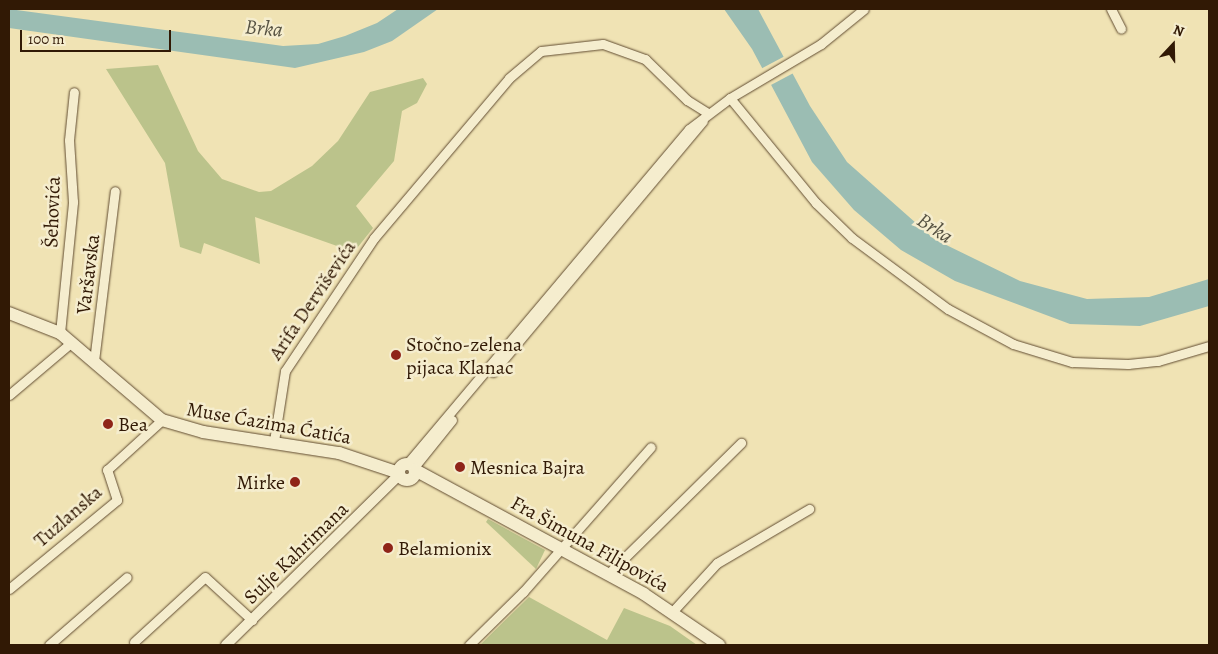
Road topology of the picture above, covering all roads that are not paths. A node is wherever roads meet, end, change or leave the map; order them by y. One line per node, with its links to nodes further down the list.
1 (864, 9): 5 (street)
2 (1111, 9): 3 (street)
3 (1121, 29)
4 (74, 92): 9 (street, Šehovića)
5 (730, 98): 6 (street); 11 (street)
6 (708, 113): 15 (street, Arifa Derviševića); 18 (street)
7 (115, 192): 12 (street, Varšavska)
8 (9, 313): 9 (main road, Muse Ćazima Ćatića)
9 (60, 333): 10 (main road, Muse Ćazima Ćatića)
10 (72, 342): 12 (main road, Muse Ćazima Ćatića); 13 (street)
11 (1209, 346)
12 (94, 361): 14 (main road, Muse Ćazima Ćatića)
13 (9, 395)
14 (162, 420): 15 (main road, Muse Ćazima Ćatića); 23 (street, Tuzlanska)
15 (274, 441): 18 (main road, Muse Ćazima Ćatića)
16 (741, 443): 21 (street)
17 (651, 447): 20 (street)
18 (406, 472): 20 (main road, Fra Šimuna Filipovića); 25 (street, Sulje Kahrimana)
19 (809, 509): 24 (street)
20 (561, 550): 21 (main road, Fra Šimuna Filipovića); 29 (street)
21 (608, 574): 24 (main road, Fra Šimuna Filipovića)
22 (127, 577): 27 (street)
23 (9, 589)
24 (673, 611): 30 (main road, Fra Šimuna Filipovića)
25 (252, 620): 26 (street); 28 (street, Sulje Kahrimana)
26 (134, 642)
27 (49, 645)
28 (226, 645)
29 (469, 645)
30 (719, 645)

